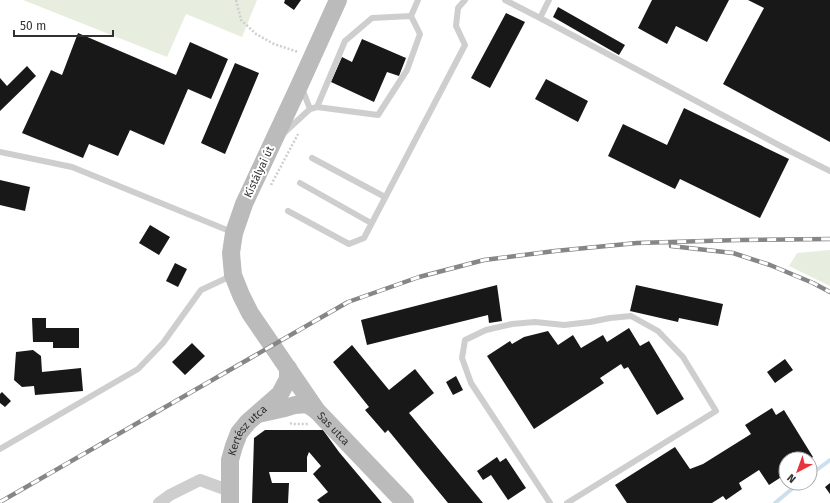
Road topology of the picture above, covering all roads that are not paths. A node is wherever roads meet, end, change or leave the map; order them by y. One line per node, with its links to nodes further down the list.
1 (338, 0): 8 (main road, Kistályai út)
2 (418, 0): 6 (lane)
3 (465, 0): 16 (lane)
4 (505, 0): 7 (lane)
5 (549, 0): 7 (lane)
6 (411, 16): 9 (lane); 9 (lane)
7 (540, 18): 14 (lane)
8 (300, 84): 10 (lane); 11 (main road, Kistályai út)
9 (317, 107): 10 (lane)
10 (310, 109): 11 (lane)
11 (272, 144): 19 (main road, Kistályai út)
12 (0, 152): 19 (lane)
13 (312, 158): 16 (lane)
14 (830, 171)
15 (300, 183): 18 (lane)
16 (385, 197): 18 (lane)
17 (288, 211): 18 (lane)
18 (371, 223)
19 (234, 233): 20 (main road, Kistályai út)
20 (233, 275): 21 (main road, Kistályai út); 26 (lane)
21 (272, 345): 22 (main road, Sas utca)
22 (288, 368): 23 (main road, Kertész utca); 24 (main road, Sas utca)
23 (280, 394): 24 (main road); 25 (main road, Kertész utca)
24 (299, 394): 25 (main road); 29 (main road, Sas utca)
25 (256, 414): 27 (main road, Kertész utca)
26 (0, 449)
27 (230, 497): 28 (street)
28 (160, 503)
29 (405, 503)
30 (550, 503): 31 (lane)
31 (567, 503)

